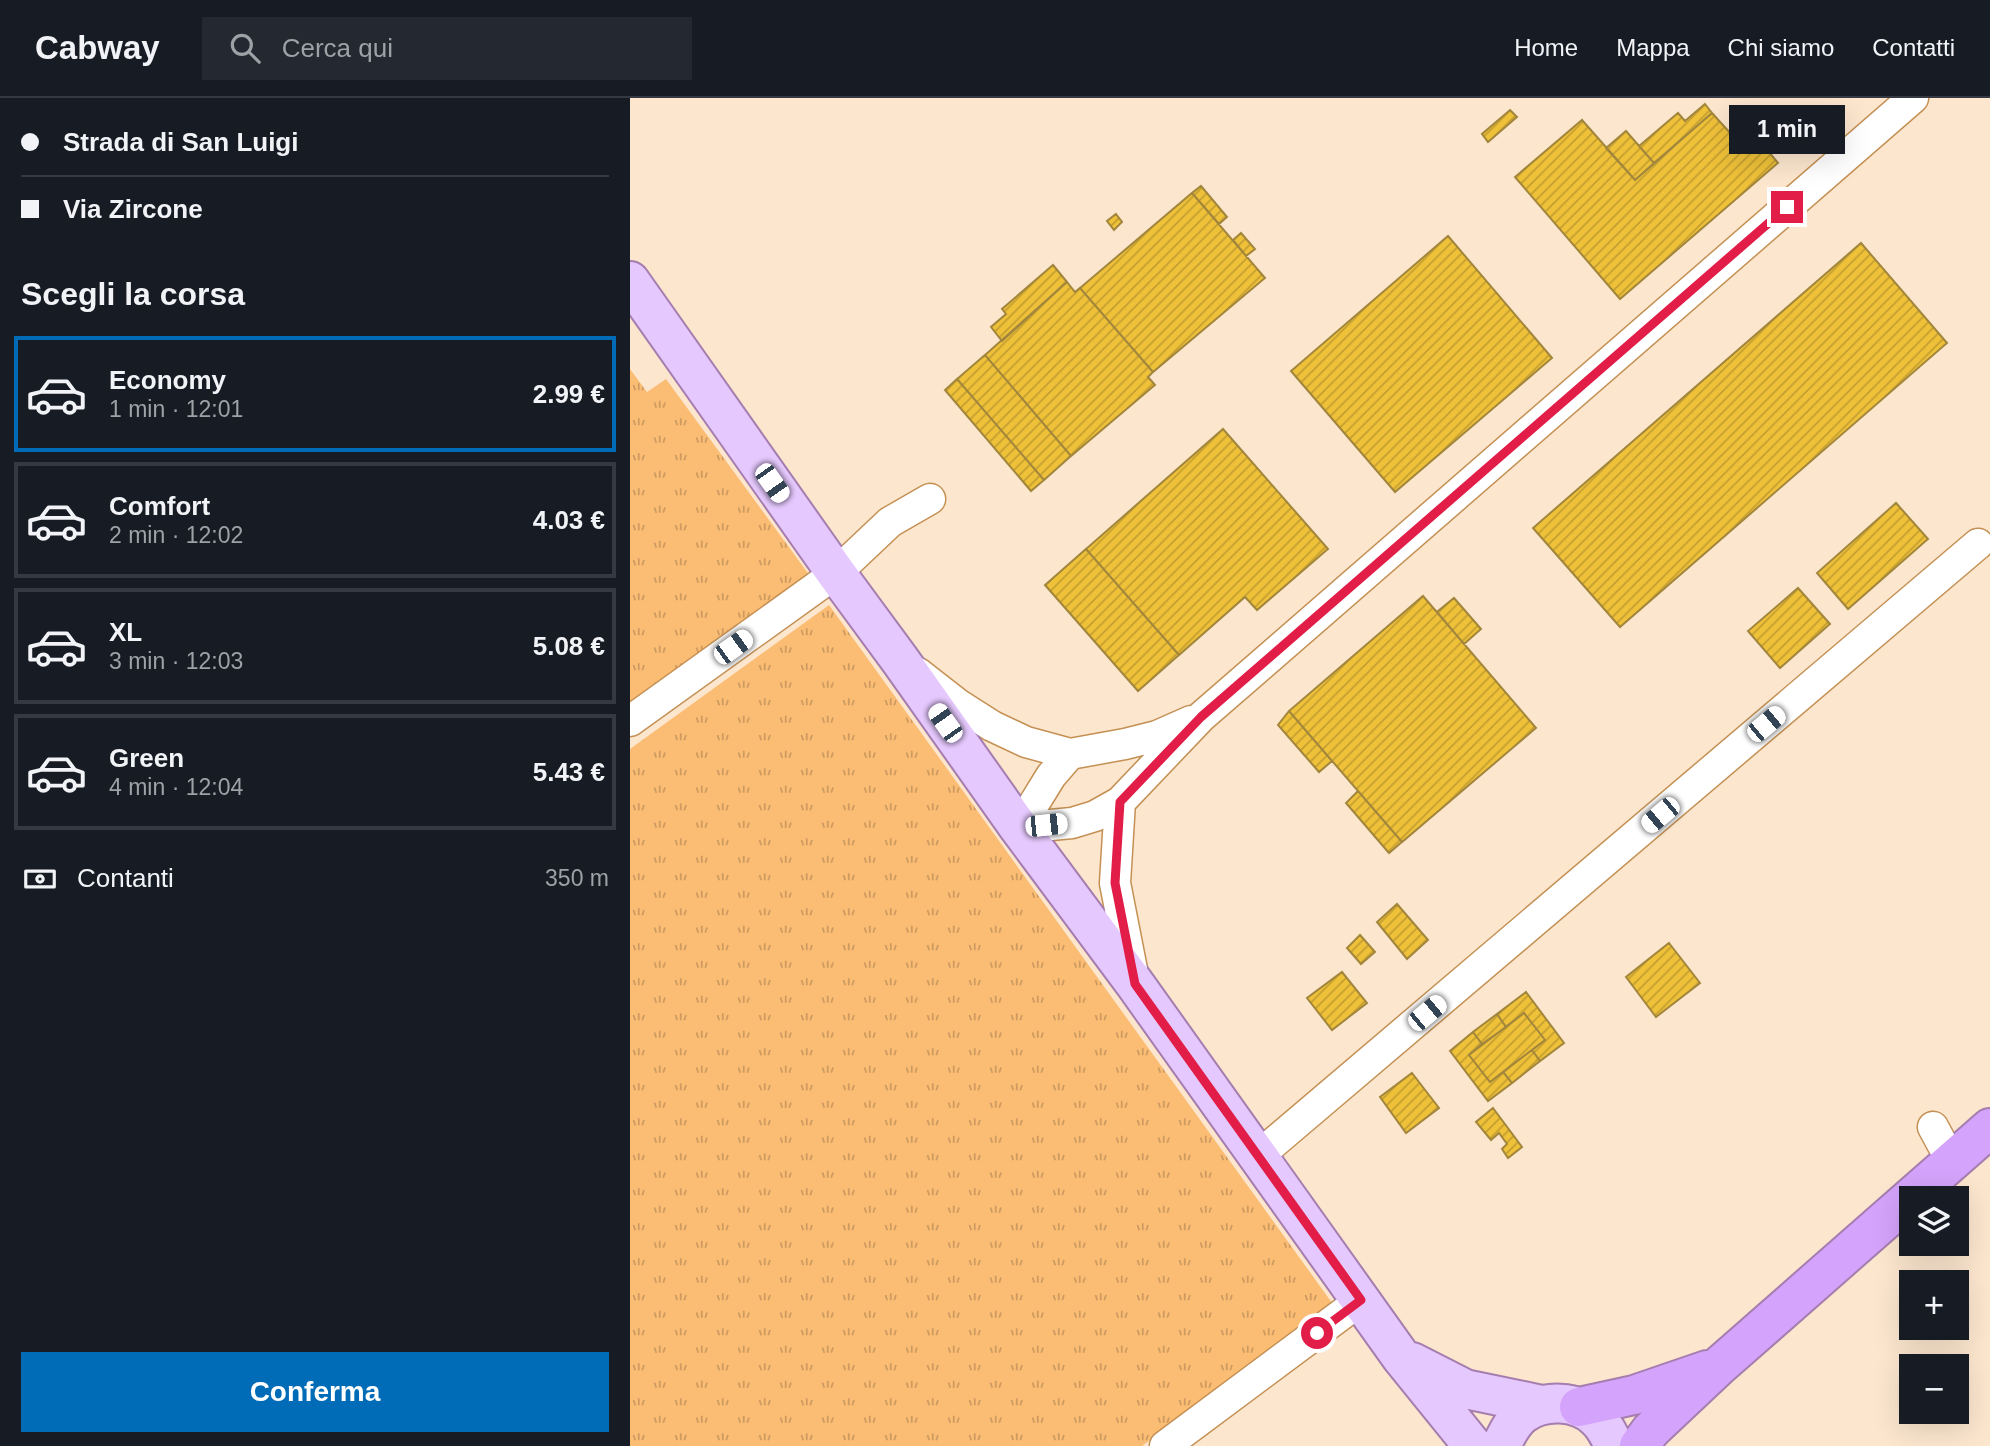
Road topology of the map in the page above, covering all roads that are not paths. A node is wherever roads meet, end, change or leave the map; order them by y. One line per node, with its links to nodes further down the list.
1 (1913, 98): 7 (street)
2 (630, 281): 5 (main road)
3 (930, 499): 5 (street)
4 (1978, 544): 15 (street)
5 (836, 573): 6 (main road); 8 (street)
6 (900, 660): 9 (street); 11 (main road)
7 (1201, 717): 9 (street); 10 (street)
8 (630, 721)
9 (1070, 754): 11 (street)
10 (1120, 802): 11 (street); 12 (street)
11 (1019, 828): 12 (main road)
12 (1135, 984): 15 (main road)
13 (1933, 1127): 16 (street)
14 (1990, 1128): 16 (highway)
15 (1257, 1157): 17 (main road)
16 (1952, 1162): 19 (highway)
17 (1361, 1300): 18 (main road); 21 (street)
18 (1401, 1357): 20 (main road); 22 (main road)
19 (1719, 1366): 20 (highway); 25 (highway)
20 (1560, 1406): 23 (main road); 24 (main road)
21 (1165, 1446)
22 (1473, 1446)
23 (1501, 1446)
24 (1614, 1446)
25 (1639, 1446)

